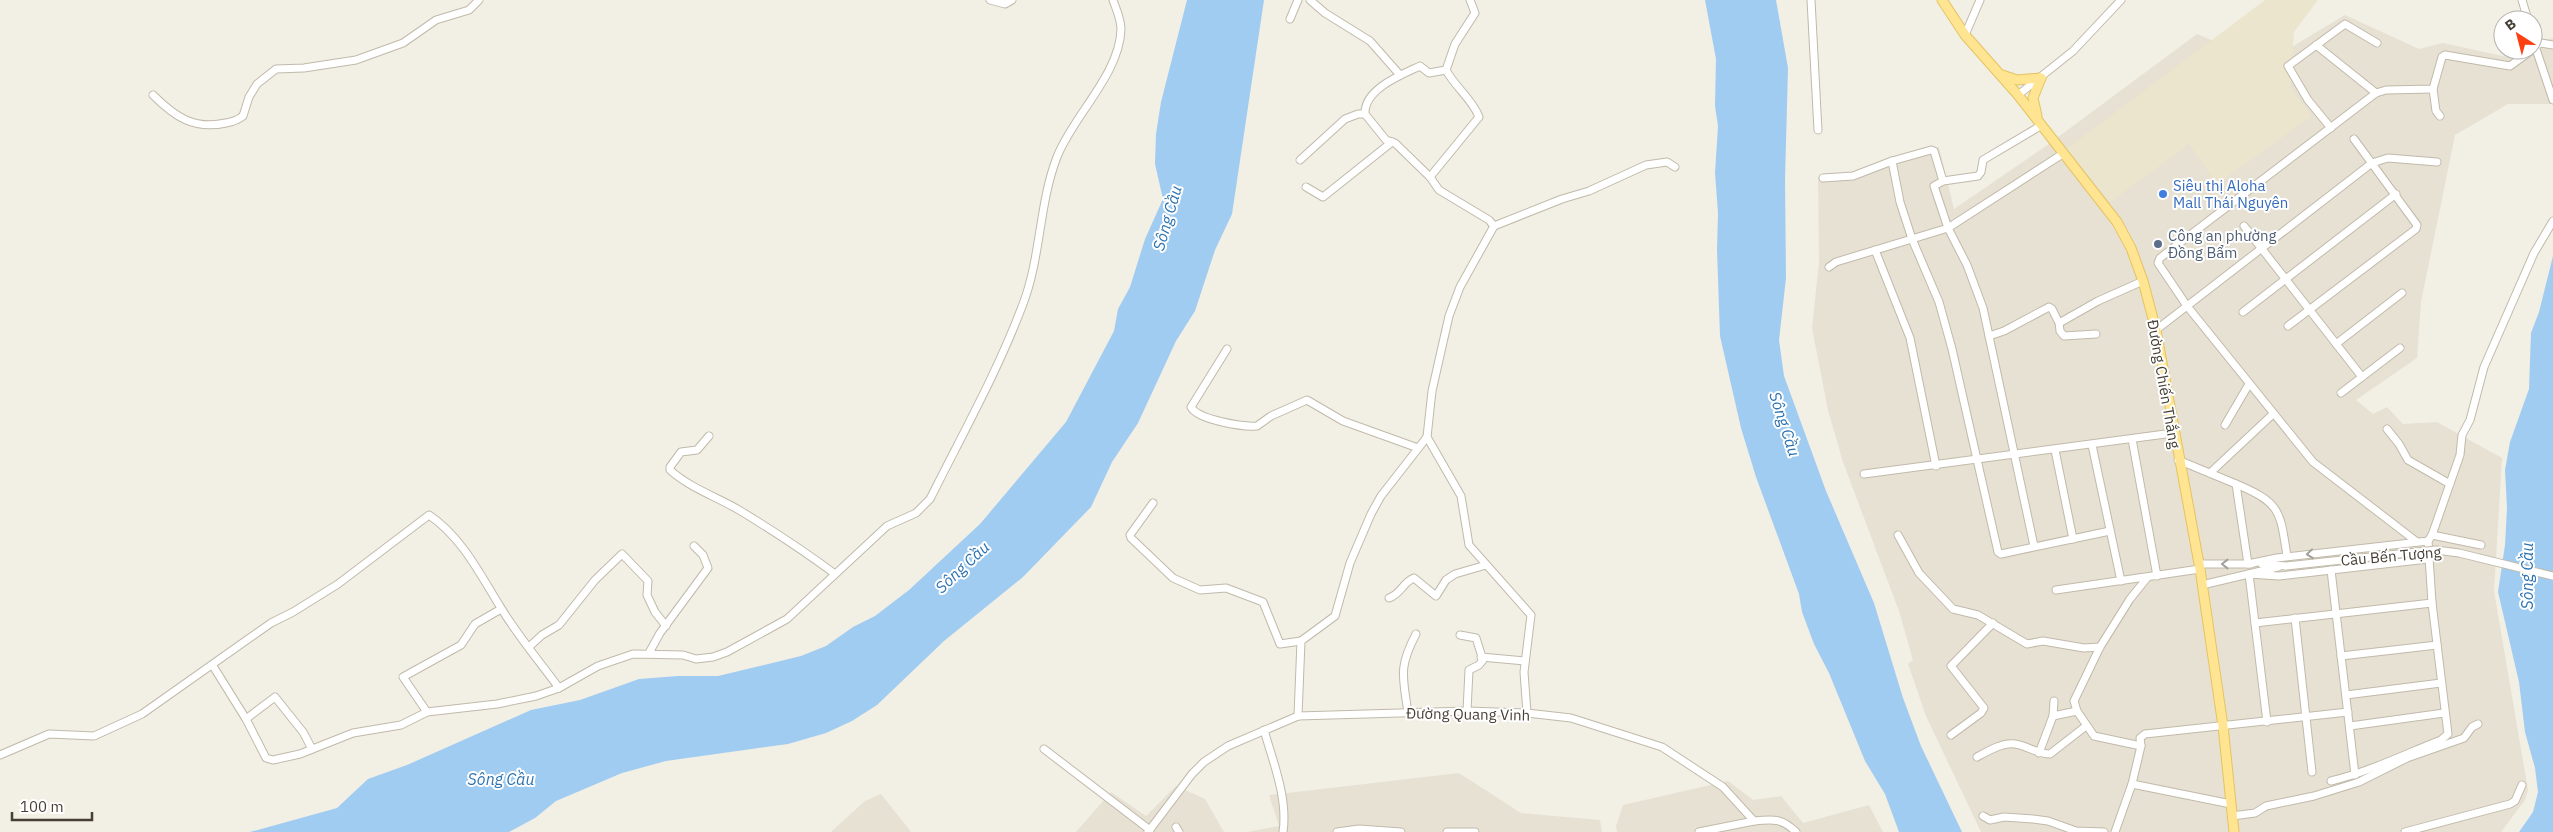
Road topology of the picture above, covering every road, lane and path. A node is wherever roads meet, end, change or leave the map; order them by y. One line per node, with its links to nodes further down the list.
1 (479, 0): 24 (street)
2 (990, 0): 3 (street)
3 (1012, 0)
4 (1113, 0): 104 (street)
5 (1298, 0): 12 (street)
6 (1310, 0): 19 (street)
7 (1470, 0): 18 (street)
8 (1811, 0): 31 (street)
9 (1942, 0): 13 (main road, Đường Chiến Thắng)
10 (1980, 0): 13 (street)
11 (2122, 0): 21 (street)
12 (1290, 20)
13 (1965, 34): 20 (main road, Đường Chiến Thắng)
14 (2377, 43): 15 (street)
15 (2316, 45): 23 (street); 30 (street)
16 (2517, 60): 22 (street)
17 (2538, 60): 26 (street)
18 (1446, 70): 19 (street); 40 (street)
19 (1400, 75): 27 (street)
20 (2002, 75): 21 (main road); 25 (main road, Đường Chiến Thắng)
21 (2041, 78): 25 (street); 29 (main road)
22 (2433, 89): 23 (street); 28 (street)
23 (2376, 92): 30 (street)
24 (153, 95)
25 (2018, 95): 29 (main road, Đường Chiến Thắng)
26 (2553, 100)
27 (1365, 114): 33 (street); 35 (street)
28 (2440, 116)
29 (2040, 122): 34 (main road, Đường Chiến Thắng); 42 (street)
30 (2331, 128): 56 (street)
31 (1818, 130)
32 (2354, 139): 38 (street)
33 (1392, 142): 40 (street); 43 (street)
34 (2064, 153): 48 (street); 54 (main road, Đường Chiến Thắng)
35 (1300, 160)
36 (1892, 161): 41 (street); 42 (street); 49 (street)
37 (2437, 162): 38 (street)
38 (2372, 163): 44 (street); 50 (street)
39 (1676, 167): 46 (street)
40 (1430, 177): 46 (street)
41 (1823, 178)
42 (1943, 181): 48 (street)
43 (1306, 187)
44 (2396, 194): 53 (street); 57 (street)
45 (2553, 220): 87 (street)
46 (1494, 226): 75 (street)
47 (2244, 226): 50 (street)
48 (1948, 228): 49 (street); 63 (street)
49 (1912, 239): 51 (street); 82 (street)
50 (2261, 249): 53 (street); 56 (street)
51 (1875, 250): 52 (street); 83 (street)
52 (1829, 267)
53 (2285, 280): 57 (street); 58 (street)
54 (2143, 281): 59 (street); 61 (main road, Đường Chiến Thắng)
55 (2402, 292): 64 (street)
56 (2187, 306): 61 (street); 68 (street)
57 (2309, 310): 60 (street); 64 (street)
58 (2243, 312)
59 (2059, 322): 62 (street); 63 (street)
60 (2288, 326)
61 (2156, 330): 73 (main road, Đường Chiến Thắng)
62 (2096, 334)
63 (1989, 336): 80 (street)
64 (2336, 344): 67 (street)
65 (2400, 348): 67 (street)
66 (1227, 349): 78 (street)
67 (2362, 377): 69 (street)
68 (2249, 384): 70 (street); 71 (street)
69 (2341, 393)
70 (2273, 414): 84 (street); 93 (street)
71 (2225, 425)
72 (2387, 430): 87 (street)
73 (2173, 433): 76 (street); 81 (main road, Đường Chiến Thắng)
74 (709, 436): 104 (street)
75 (1427, 437): 78 (street); 100 (street)
76 (2132, 439): 77 (street); 106 (street)
77 (2092, 445): 79 (street); 89 (street)
78 (1418, 448): 122 (street)
79 (2055, 450): 80 (street); 92 (street)
80 (2014, 455): 82 (street); 96 (street)
81 (2178, 460): 84 (street); 102 (main road, Đường Chiến Thắng)
82 (1977, 461): 83 (street); 96 (street)
83 (1936, 466): 85 (street)
84 (2210, 473): 86 (street)
85 (1864, 474)
86 (2236, 484): 97 (street); 99 (street)
87 (2450, 484): 91 (street)
88 (1154, 503): 122 (street)
89 (2110, 531): 92 (street); 109 (street)
90 (1898, 535): 118 (street)
91 (2430, 538): 93 (street); 94 (street); 98 (street)
92 (2073, 539): 96 (street)
93 (2418, 542): 97 (street, one-way to 97)
94 (2481, 544)
95 (694, 546): 119 (street)
96 (2034, 546)
97 (2287, 556): 99 (street)
98 (2428, 559): 103 (street); 113 (street)
99 (2248, 564): 101 (street); 102 (street, one-way to 102)
100 (1486, 565): 112 (street); 129 (street)
101 (2286, 566): 105 (street); 107 (street, Cầu Bến Tượng, bridge)
102 (2199, 567): 106 (street); 110 (main road, Đường Chiến Thắng)
103 (2331, 570): 105 (street); 115 (street)
104 (834, 574): 126 (street)
105 (2249, 574): 110 (street); 117 (street)
106 (2157, 576): 108 (street)
107 (2553, 576)
108 (2146, 578): 109 (street); 125 (street)
109 (2121, 581): 111 (street)
110 (2202, 585): 149 (main road, Đường Chiến Thắng)
111 (2056, 590)
112 (1389, 598)
113 (2432, 603): 115 (street); 123 (street)
114 (501, 608): 124 (street); 130 (street); 137 (street)
115 (2336, 614): 116 (street); 127 (street)
116 (2295, 618): 117 (street); 144 (street)
117 (2255, 622): 146 (street)
118 (1993, 623): 125 (street); 152 (street)
119 (666, 626): 124 (street); 126 (street)
120 (1416, 634): 139 (street)
121 (1460, 634): 128 (street)
122 (1301, 641): 142 (street)
123 (2436, 645): 127 (street); 131 (street)
124 (529, 647): 132 (street)
125 (2100, 647): 136 (street)
126 (649, 653): 132 (street)
127 (2341, 656): 133 (street)
128 (1482, 657): 129 (street); 135 (street)
129 (1525, 661): 140 (street)
130 (213, 666): 145 (street); 157 (street)
131 (2441, 683): 133 (street); 141 (street)
132 (559, 688): 137 (street)
133 (2346, 695): 138 (street)
134 (2054, 701): 143 (street)
135 (1467, 711): 139 (street, Đường Quang Vinh); 140 (street, Đường Quang Vinh)
136 (2077, 711): 143 (street); 148 (street)
137 (427, 712): 154 (street)
138 (2348, 712): 144 (street); 150 (street)
139 (1408, 713): 142 (street, Đường Quang Vinh)
140 (1527, 713): 167 (street, Đường Quang Vinh)
141 (2444, 713): 150 (street); 160 (street)
142 (1298, 716): 151 (street, Đường Quang Vinh)
143 (2053, 716): 156 (street)
144 (2306, 717): 146 (street); 159 (street)
145 (246, 719): 154 (street); 154 (street)
146 (2267, 722): 149 (street)
147 (2478, 724): 166 (street)
148 (2086, 726): 153 (street); 156 (street)
149 (2223, 726): 153 (street); 164 (main road, Đường Chiến Thắng)
150 (2350, 726): 160 (street)
151 (1264, 730): 168 (street, Đường Quang Vinh); 169 (street)
152 (1951, 736)
153 (2140, 746): 162 (street)
154 (312, 749)
155 (1044, 749): 168 (street)
156 (2039, 753): 158 (street)
157 (0, 755)
158 (1977, 757)
159 (2312, 772)
160 (2356, 775): 161 (street)
161 (2332, 781)
162 (2132, 784): 164 (street); 177 (street)
163 (2522, 786): 179 (street)
164 (2231, 804): 166 (main road, Đường Chiến Thắng)
165 (1983, 816): 176 (street)
166 (2232, 816): 178 (main road, Đường Chiến Thắng)
167 (1754, 821): 174 (street); 175 (street)
168 (1149, 831)
169 (1284, 832)
170 (1338, 832): 171 (street)
171 (1401, 832)
172 (1447, 832): 173 (street)
173 (1475, 832)
174 (1698, 832)
175 (1796, 832)
176 (2104, 832)
177 (2115, 832)
178 (2234, 832)
179 (2405, 832)

